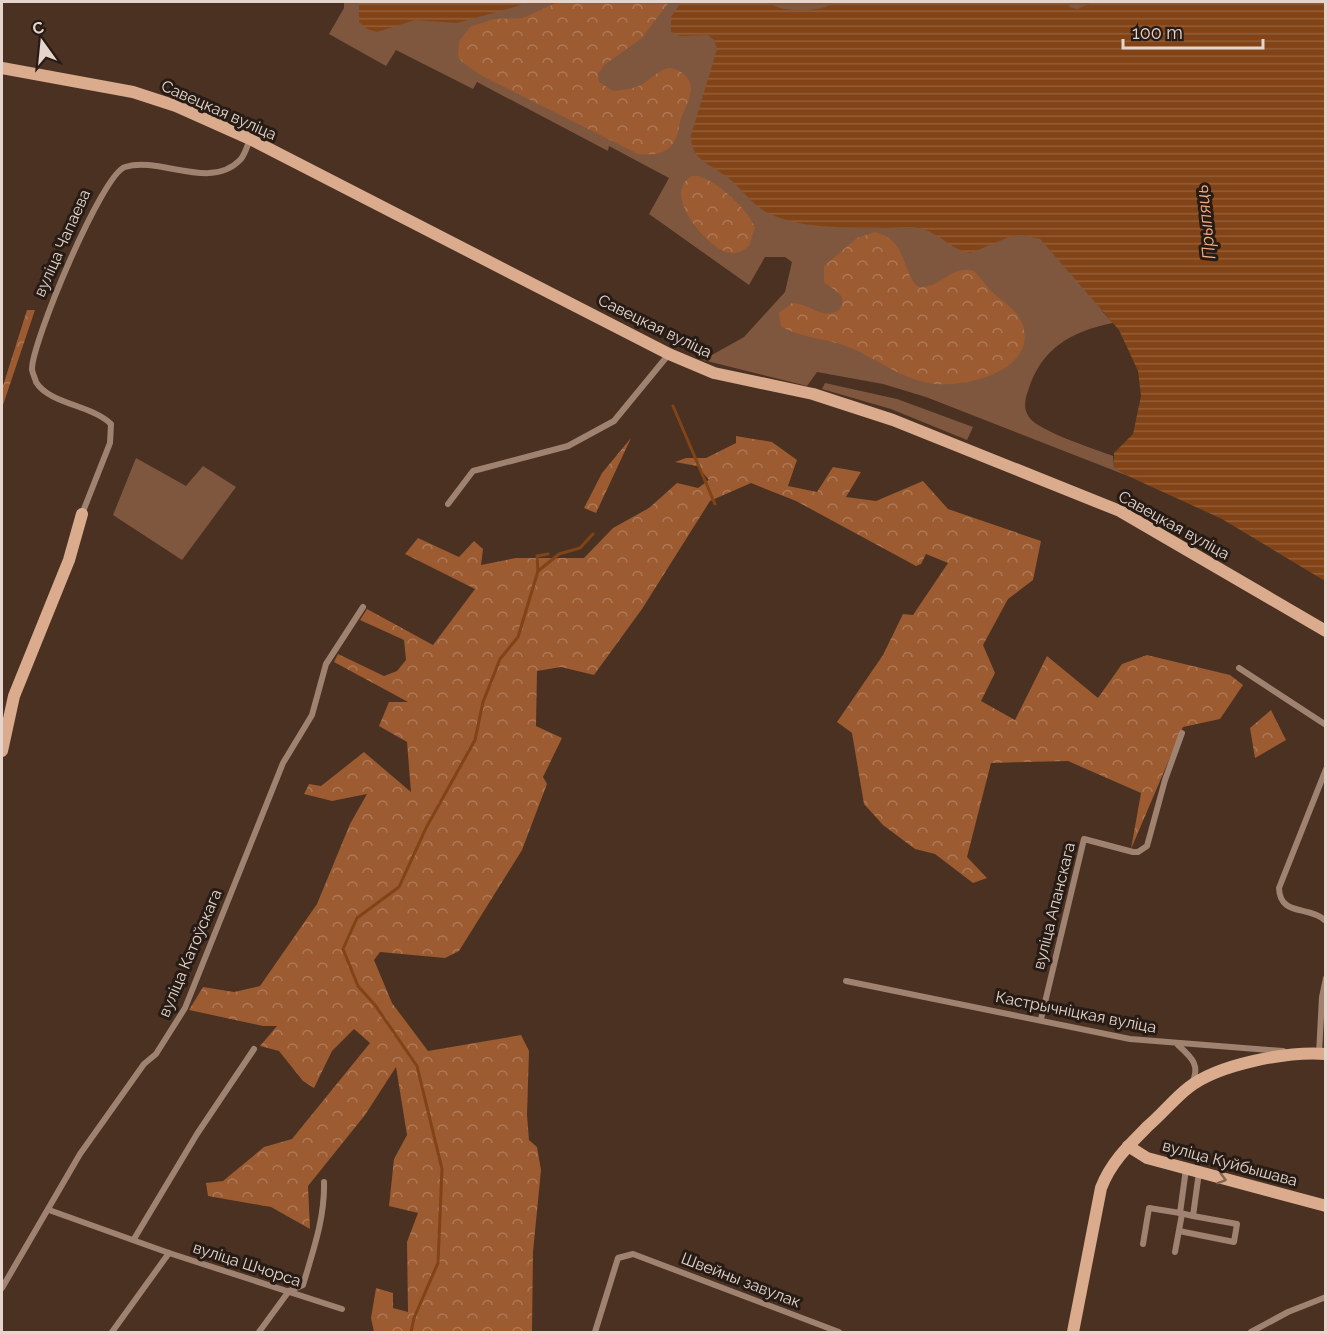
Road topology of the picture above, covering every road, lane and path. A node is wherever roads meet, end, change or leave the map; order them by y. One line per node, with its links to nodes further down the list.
1 (2, 68): 2 (street, Савецкая вуліца)
2 (249, 140): 3 (street, Савецкая вуліца); 5 (street, вуліца Чапаева)
3 (669, 354): 4 (street); 7 (street, Савецкая вуліца)
4 (448, 504)
5 (82, 514): 11 (street)
6 (363, 607): 27 (street, вуліца Катоўскага)
7 (1326, 631)
8 (1239, 668): 9 (street)
9 (1326, 725)
10 (1182, 733): 16 (street, вуліца Апанскага)
11 (2, 751)
12 (1326, 769): 13 (street)
13 (1326, 921)
14 (1326, 978): 20 (street)
15 (846, 981): 16 (street, Кастрычніцкая вуліца)
16 (1041, 1019): 17 (street, Кастрычніцкая вуліца)
17 (1177, 1044): 19 (street, Кастрычніцкая вуліца); 21 (street)
18 (254, 1049): 31 (street)
19 (1303, 1053): 20 (street); 21 (street)
20 (1322, 1054)
21 (1190, 1087): 22 (street)
22 (1128, 1146): 23 (street, вуліца Куйбышава); 43 (street)
23 (1186, 1169): 24 (street, вуліца Куйбышава); 28 (street)
24 (1199, 1173): 26 (street, вуліца Куйбышава, one-way to 26); 29 (street)
25 (324, 1182): 36 (street)
26 (1326, 1206)
27 (49, 1210): 31 (street); 35 (street, вуліца Катоўскага)
28 (1181, 1213): 29 (street); 30 (street); 32 (street)
29 (1193, 1215): 30 (street)
30 (1179, 1231): 33 (street)
31 (134, 1239): 34 (street)
32 (1143, 1244)
33 (1175, 1252)
34 (169, 1253): 36 (street, вуліца Шчорса); 39 (street, вуліца Шчорса)
35 (2, 1288)
36 (289, 1291): 38 (street, вуліца Шчорса); 40 (street)
37 (1326, 1297): 44 (street)
38 (342, 1309)
39 (112, 1332)
40 (259, 1332)
41 (595, 1332): 42 (street, Швейны завулак)
42 (839, 1332)
43 (1073, 1332)
44 (1251, 1332)

